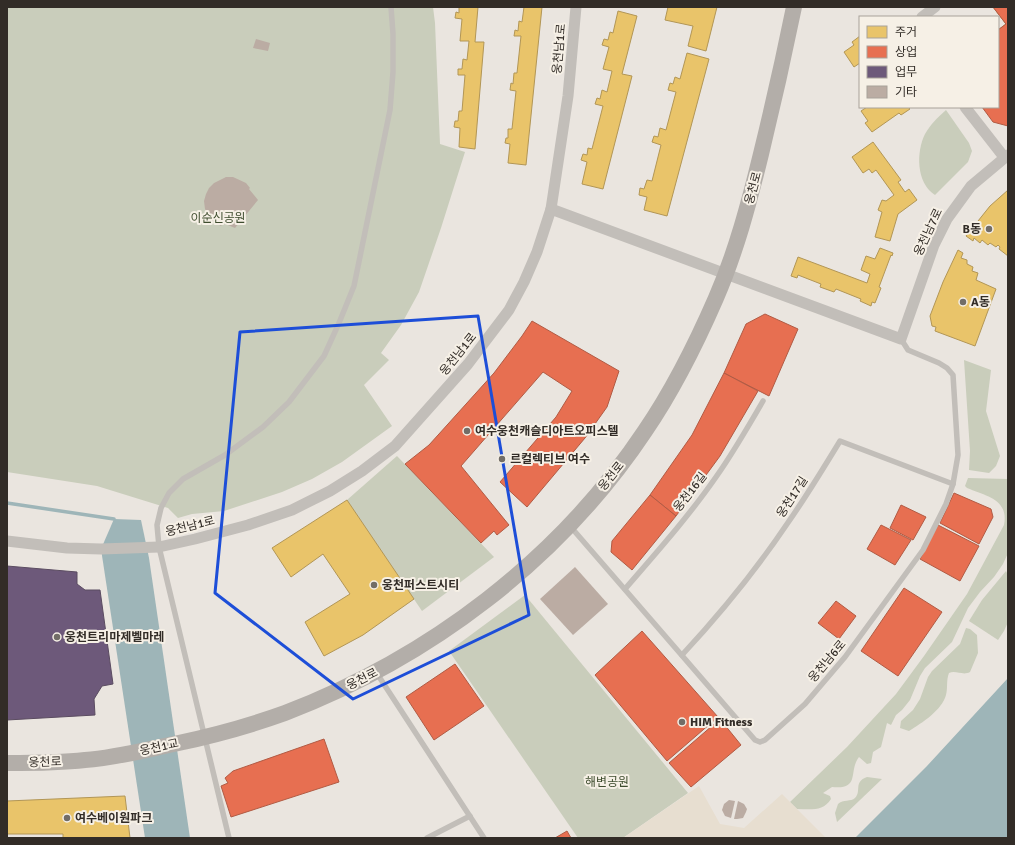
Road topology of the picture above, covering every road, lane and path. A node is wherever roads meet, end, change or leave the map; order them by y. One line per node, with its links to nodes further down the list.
1 (391, 7): 15 (lane)
2 (576, 7): 8 (street, 웅천남1로)
3 (794, 7): 9 (street, 웅천로)
4 (935, 7): 5 (street)
5 (923, 16)
6 (966, 108): 7 (street)
7 (1006, 156): 10 (street, 웅천남7로)
8 (551, 209): 9 (street); 15 (street, 웅천남1로)
9 (726, 273): 10 (street); 13 (street, 웅천로)
10 (901, 339): 12 (lane, 웅천남6로)
11 (763, 401): 16 (lane, 웅천16길)
12 (954, 484): 17 (lane, 웅천17길); 17 (lane, 웅천남6로)
13 (570, 525): 16 (lane, 웅천남6로); 18 (street, 웅천로)
14 (7, 541): 15 (street, 웅천남1로)
15 (155, 548): 19 (lane)
16 (625, 590): 17 (lane, 웅천남6로)
17 (682, 655)
18 (376, 672): 19 (street, 웅천로); 23 (lane)
19 (204, 737): 20 (street, 웅천로); 24 (lane)
20 (188, 741): 21 (street, 웅천1교)
21 (130, 753): 22 (street, 웅천로)
22 (7, 763)
23 (470, 816): 25 (lane); 26 (lane)
24 (229, 838)
25 (427, 838)
26 (484, 838)

